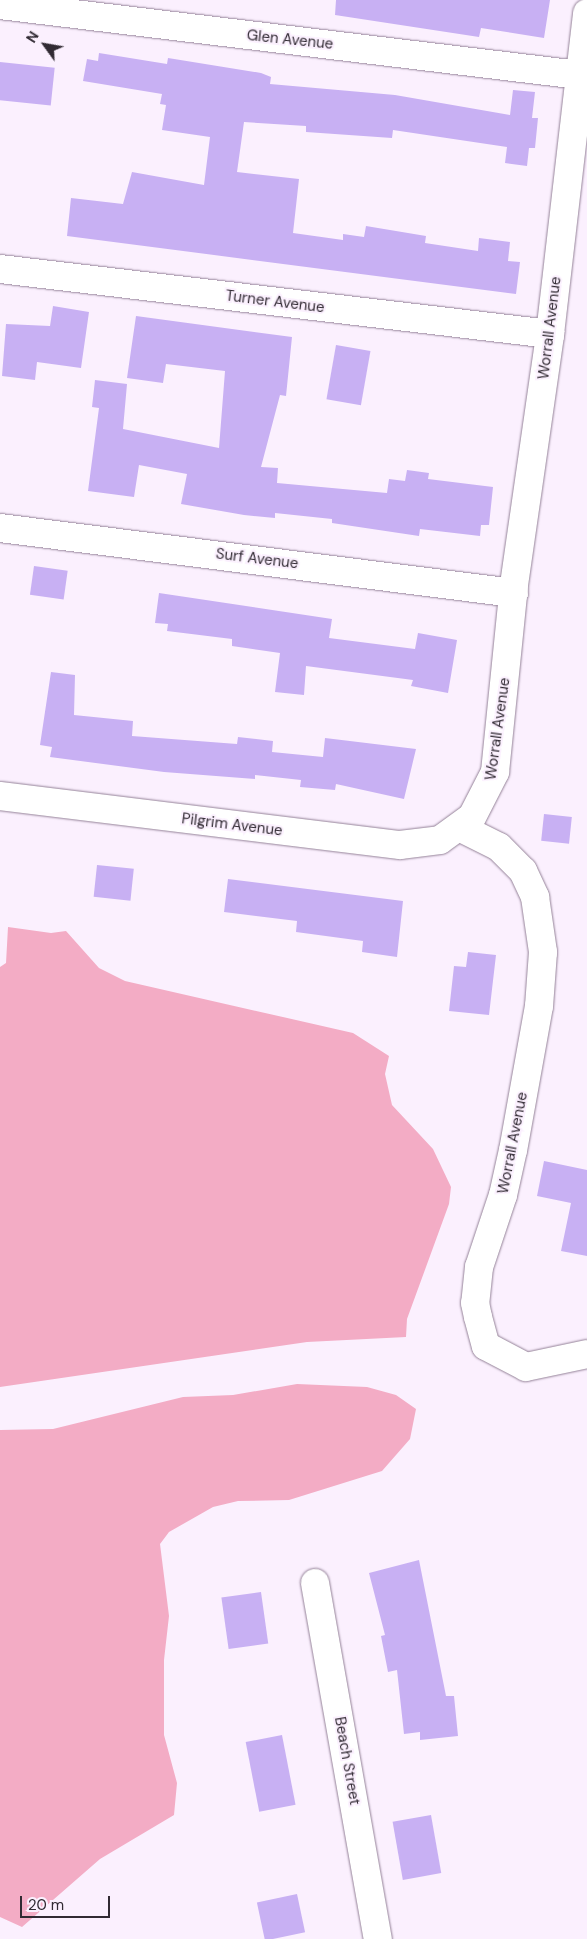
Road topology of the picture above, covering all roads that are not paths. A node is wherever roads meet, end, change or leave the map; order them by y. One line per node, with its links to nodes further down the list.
1 (0, 5): 3 (street, Glen Avenue)
2 (587, 13): 3 (street, Worrall Avenue)
3 (579, 76): 5 (street, Worrall Avenue)
4 (0, 269): 5 (street, Turner Avenue)
5 (550, 334): 7 (street, Worrall Avenue)
6 (0, 528): 7 (street, Surf Avenue)
7 (514, 593): 9 (street, Worrall Avenue)
8 (0, 796): 9 (street, Pilgrim Avenue)
9 (461, 828): 10 (street, Worrall Avenue)
10 (587, 1354)
11 (315, 1584): 12 (street, Beach Street)
12 (378, 1939)

